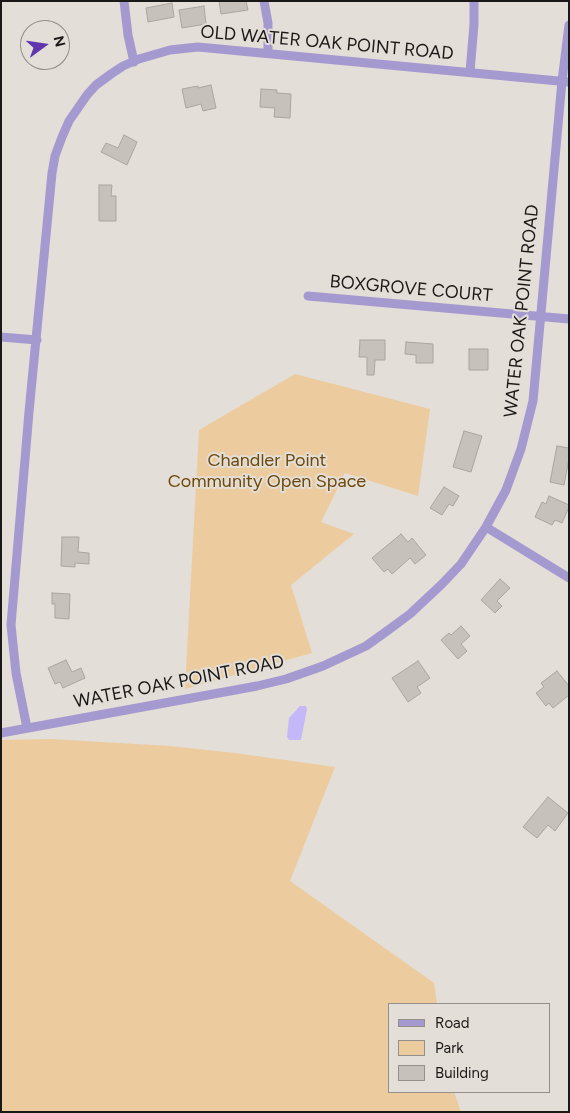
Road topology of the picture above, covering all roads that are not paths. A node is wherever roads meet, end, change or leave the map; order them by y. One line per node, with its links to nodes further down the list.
1 (124, 1): 6 (street)
2 (264, 1): 5 (street)
3 (474, 1): 7 (street)
4 (569, 25): 8 (street, WATER OAK POINT ROAD)
5 (268, 53): 6 (street, OLD WATER OAK POINT ROAD); 7 (street, OLD WATER OAK POINT ROAD)
6 (134, 62): 13 (street, OLD WATER OAK POINT ROAD)
7 (470, 72): 8 (street, OLD WATER OAK POINT ROAD)
8 (565, 81): 10 (street, WATER OAK POINT ROAD)
9 (308, 296): 10 (street, BOXGROVE COURT)
10 (540, 316): 11 (street, BOXGROVE COURT); 14 (street, WATER OAK POINT ROAD)
11 (569, 319)
12 (1, 337): 13 (street)
13 (37, 340): 16 (street, OLD WATER OAK POINT ROAD)
14 (486, 527): 15 (street); 16 (street, WATER OAK POINT ROAD)
15 (569, 578)
16 (27, 728): 17 (street, WATER OAK POINT ROAD)
17 (1, 733)

